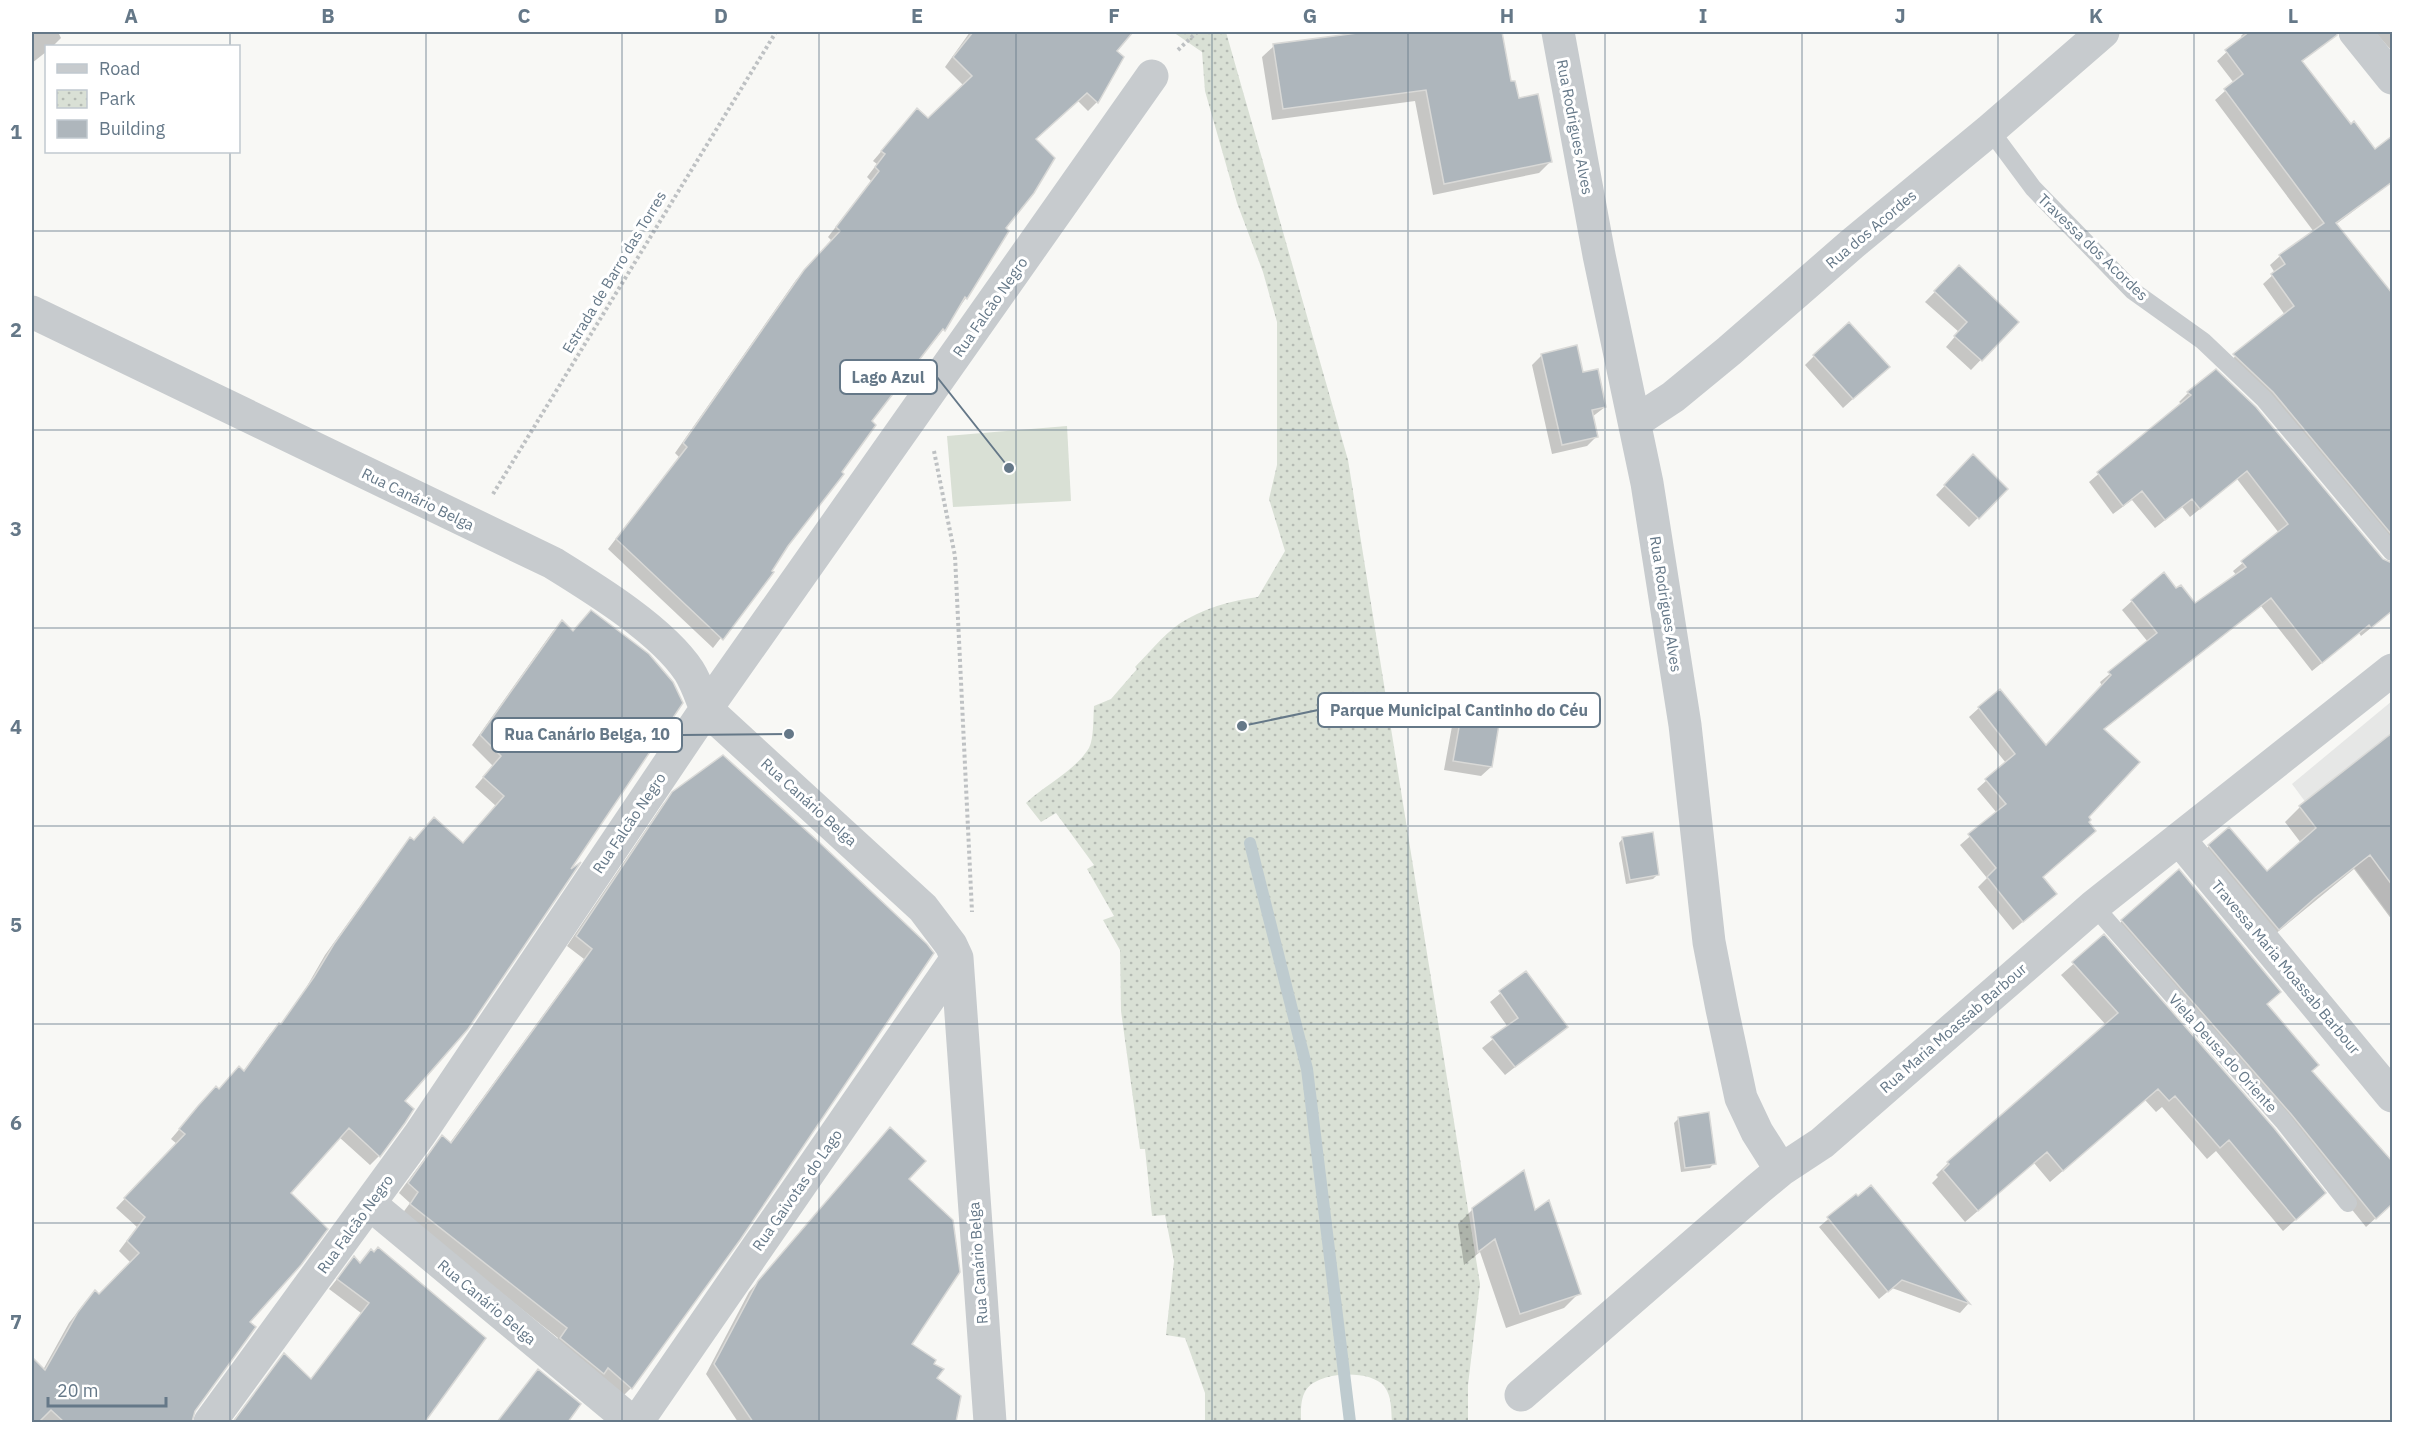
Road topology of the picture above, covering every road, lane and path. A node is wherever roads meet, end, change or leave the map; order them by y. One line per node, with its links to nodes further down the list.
1 (776, 32): 11 (path, Estrada de Barro das Torres)
2 (1558, 32): 10 (street, Rua Rodrigues Alves)
3 (2103, 32): 7 (street, Rua dos Acordes)
4 (2355, 32): 6 (street)
5 (1152, 76): 9 (street, Rua Falcão Negro)
6 (2392, 78)
7 (1990, 130): 10 (street, Rua dos Acordes); 12 (lane, Travessa dos Acordes)
8 (32, 312): 11 (street, Rua Canário Belga)
9 (914, 414): 14 (street, Rua Falcão Negro); 17 (path)
10 (1635, 422): 19 (street, Rua Rodrigues Alves)
11 (473, 526): 14 (street, Rua Canário Belga)
12 (2392, 552)
13 (2392, 670): 15 (street, Rua Maria Moassab Barbour)
14 (706, 709): 17 (street, Rua Canário Belga); 21 (street, Rua Falcão Negro)
15 (2179, 839): 16 (street, Rua Maria Moassab Barbour); 18 (street, Travessa Maria Moassab Barbour)
16 (2094, 906): 19 (street, Rua Maria Moassab Barbour); 20 (lane, Viela Deusa do Oriente)
17 (957, 958): 25 (street, Rua Gaivotas do Lago); 26 (street, Rua Canário Belga)
18 (2392, 1096)
19 (1781, 1170): 22 (street, Rua Maria Moassab Barbour)
20 (2348, 1203)
21 (370, 1204): 23 (street, Rua Falcão Negro); 24 (street, Rua Canário Belga)
22 (1521, 1395)
23 (210, 1422)
24 (632, 1422)
25 (637, 1422)
26 (990, 1422)

